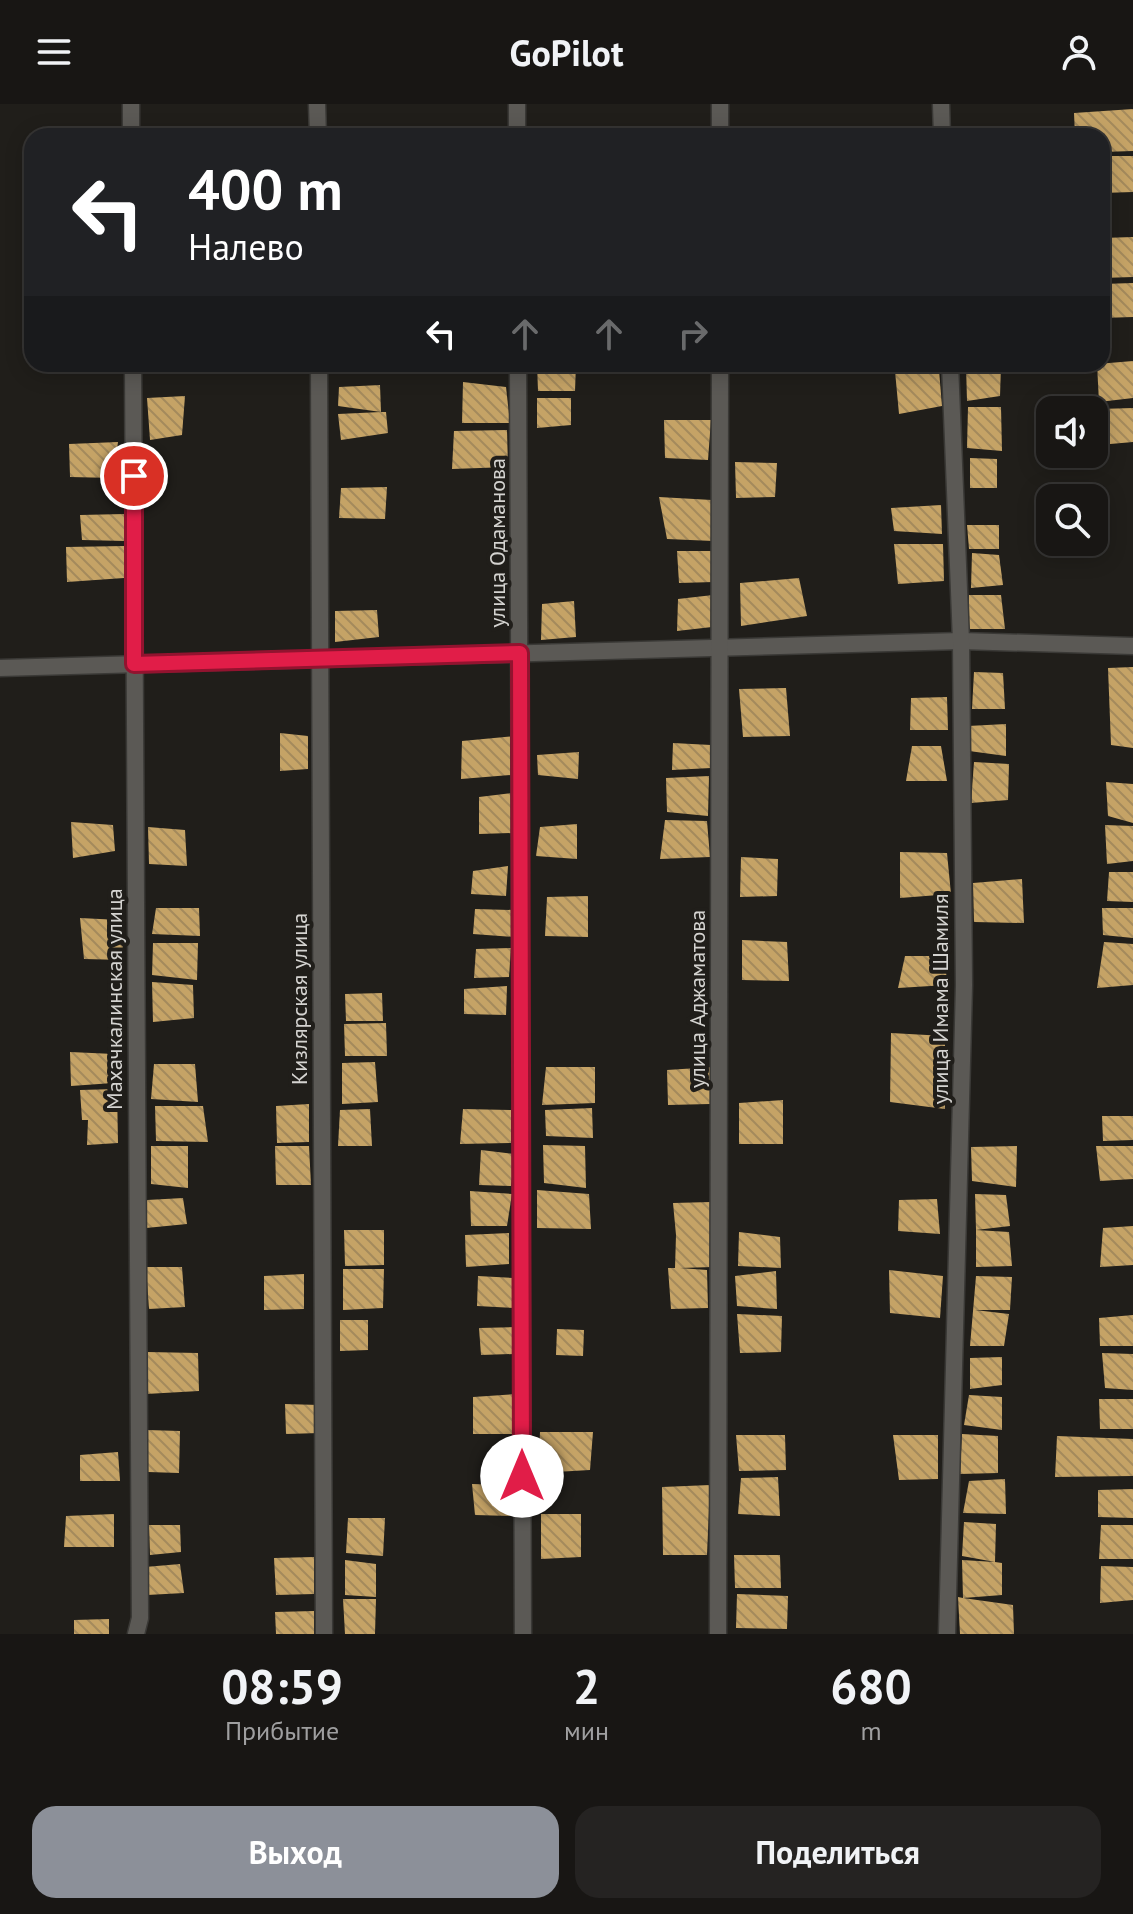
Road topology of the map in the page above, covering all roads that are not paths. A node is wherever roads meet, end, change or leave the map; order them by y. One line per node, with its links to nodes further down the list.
1 (131, 104): 6 (street)
2 (317, 104): 7 (street)
3 (517, 104): 8 (street)
4 (720, 104): 9 (street)
5 (941, 104): 10 (street)
6 (131, 128)
7 (318, 128)
8 (517, 128)
9 (720, 128)
10 (942, 128)
11 (133, 372): 21 (street, Махачкалинская улица)
12 (319, 372): 20 (street, Кизлярская улица)
13 (518, 372): 19 (street, улица Одаманова)
14 (720, 372): 18 (street, улица Аджаматова)
15 (950, 372): 16 (street, улица Имама Шамиля)
16 (961, 641): 17 (street); 18 (street); 27 (street, улица Имама Шамиля)
17 (1133, 646)
18 (720, 648): 19 (street); 26 (street, улица Аджаматова)
19 (520, 653): 20 (street); 25 (street, улица Одаманова)
20 (320, 659): 21 (street); 24 (street, Кизлярская улица)
21 (134, 664): 22 (street); 23 (street, Махачкалинская улица)
22 (0, 668)
23 (136, 1634)
24 (324, 1634)
25 (523, 1634)
26 (718, 1634)
27 (947, 1634)

